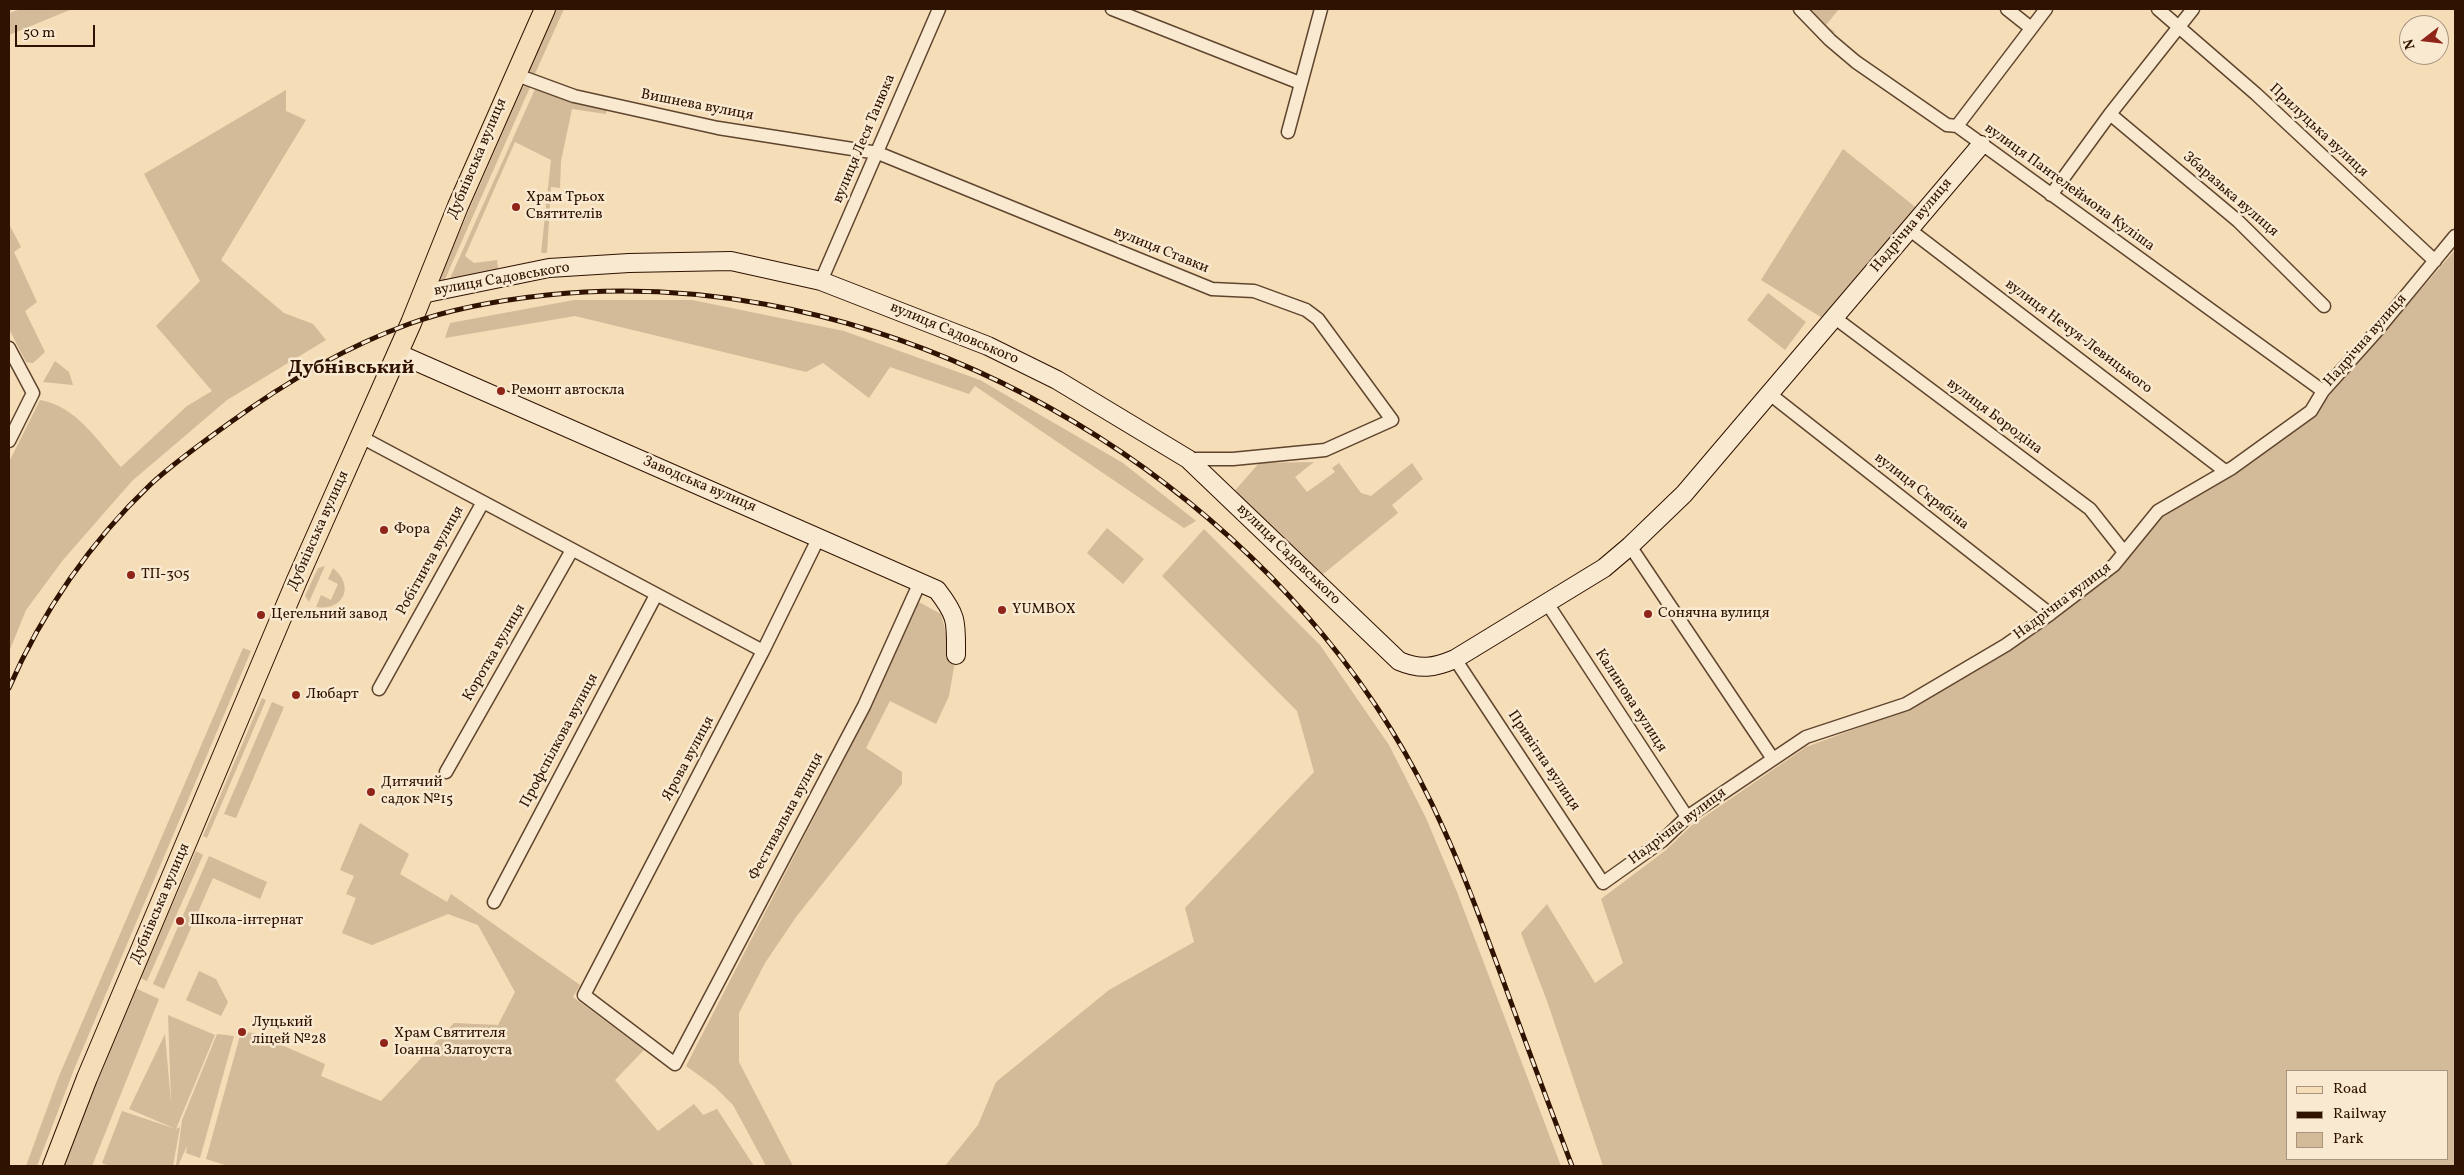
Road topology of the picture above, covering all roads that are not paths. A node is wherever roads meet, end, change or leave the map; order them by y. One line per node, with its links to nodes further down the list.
1 (545, 9): 12 (main road, Дубнівська вулиця)
2 (939, 9): 18 (street, вулиця Леся Танюка)
3 (1112, 9): 13 (street)
4 (1321, 9): 13 (street)
5 (1800, 9): 15 (street, вулиця Пантелеймона Куліша)
6 (2007, 9): 11 (street)
7 (2046, 9): 11 (street)
8 (2158, 9): 10 (street, Прилуцька вулиця)
9 (2192, 9): 10 (street)
10 (2178, 26): 14 (street); 22 (street, Прилуцька вулиця)
11 (2031, 28): 15 (street)
12 (514, 74): 18 (street, Вишнева вулиця); 24 (main road, Дубнівська вулиця)
13 (1300, 84): 16 (street)
14 (2110, 114): 19 (street); 25 (street, Збаразька вулиця)
15 (1958, 126): 17 (street, вулиця Пантелеймона Куліша)
16 (1288, 132)
17 (1980, 145): 19 (street, вулиця Пантелеймона Куліша); 20 (street, Надрічна вулиця)
18 (878, 153): 23 (street, вулиця Леся Танюка); 33 (street, вулиця Ставки)
19 (2051, 195): 29 (street, вулиця Пантелеймона Куліша)
20 (1910, 230): 26 (street, Надрічна вулиця); 34 (street, вулиця Нечуя-Левицького)
21 (2455, 236): 22 (street, Надрічна вулиця)
22 (2434, 261): 29 (street, Надрічна вулиця)
23 (821, 281): 24 (street, вулиця Садовського); 33 (street, вулиця Садовського)
24 (422, 294): 28 (main road, Дубнівська вулиця)
25 (2324, 306)
26 (1835, 318): 30 (street, Надрічна вулиця); 39 (street, вулиця Бородіна)
27 (9, 348): 32 (street)
28 (397, 353): 31 (main road, Дубнівська вулиця); 36 (street, Заводська вулиця)
29 (2323, 391): 34 (street, Надрічна вулиця)
30 (1771, 394): 37 (street, Надрічна вулиця); 43 (street, вулиця Скрябіна)
31 (361, 437): 35 (street); 55 (main road, Дубнівська вулиця)
32 (9, 441)
33 (1188, 459): 47 (street, вулиця Садовського)
34 (2225, 471): 39 (street, Надрічна вулиця)
35 (483, 502): 38 (street); 48 (street, Робітнича вулиця)
36 (819, 537): 40 (street, Заводська вулиця); 44 (street, Ярова вулиця)
37 (1630, 546): 42 (street, Надрічна вулиця); 49 (street)
38 (572, 550): 41 (street); 50 (street, Коротка вулиця)
39 (2124, 552): 43 (street, Надрічна вулиця)
40 (920, 582): 45 (street, Заводська вулиця); 54 (street, Фестивальна вулиця)
41 (656, 595): 44 (street); 53 (street, Профспілкова вулиця)
42 (1547, 603): 46 (street, Надрічна вулиця); 51 (street, Калинова вулиця)
43 (2050, 614): 49 (street, Надрічна вулиця)
44 (763, 651): 54 (street, Ярова вулиця)
45 (956, 655)
46 (1454, 659): 47 (street, Надрічна вулиця); 52 (street, Привітна вулиця)
47 (1416, 668)
48 (379, 689)
49 (1773, 759): 51 (street, Надрічна вулиця)
50 (446, 772)
51 (1687, 817): 52 (street, Надрічна вулиця)
52 (1603, 882)
53 (494, 902)
54 (584, 995)
55 (53, 1166)

